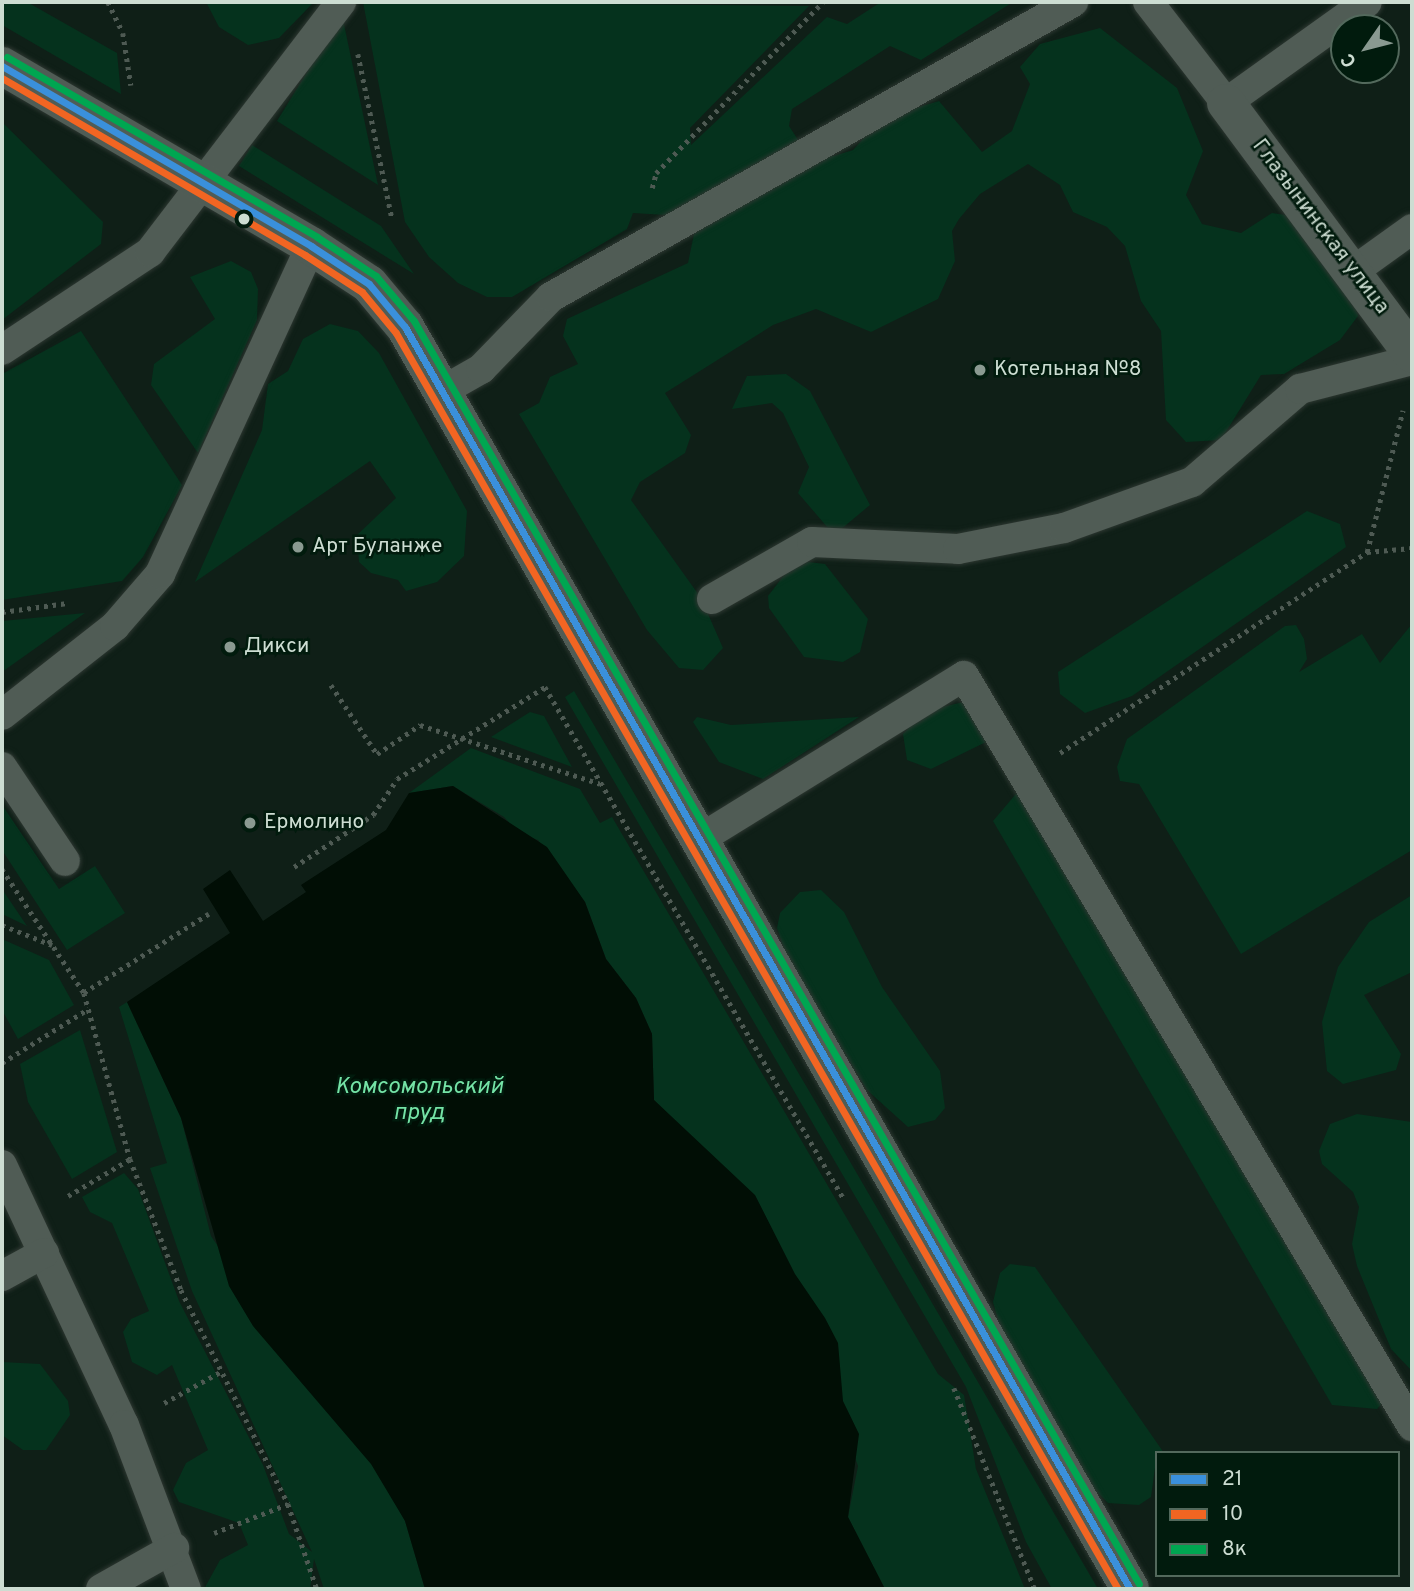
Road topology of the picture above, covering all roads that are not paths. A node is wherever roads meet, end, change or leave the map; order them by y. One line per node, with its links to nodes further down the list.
1 (341, 2): 7 (lane)
2 (1073, 2): 14 (lane)
3 (1148, 2): 6 (lane)
4 (1367, 2): 6 (lane)
5 (2, 66): 7 (street)
6 (1226, 103): 10 (street, Глазынинская улица)
7 (205, 183): 9 (street); 11 (lane)
8 (1412, 229): 10 (lane)
9 (311, 246): 14 (street); 16 (lane)
10 (1354, 270): 12 (street, Глазынинская улица)
11 (2, 350)
12 (1412, 353)
13 (1412, 360): 15 (lane)
14 (444, 390): 18 (street)
15 (712, 599)
16 (2, 715)
17 (2, 767): 19 (lane)
18 (701, 839): 23 (lane); 27 (street)
19 (65, 861)
20 (2, 1165): 21 (lane)
21 (44, 1253): 22 (lane); 24 (lane)
22 (2, 1276)
23 (1412, 1426)
24 (174, 1548): 25 (lane); 26 (lane)
25 (101, 1589)
26 (187, 1589)
27 (1130, 1589)

